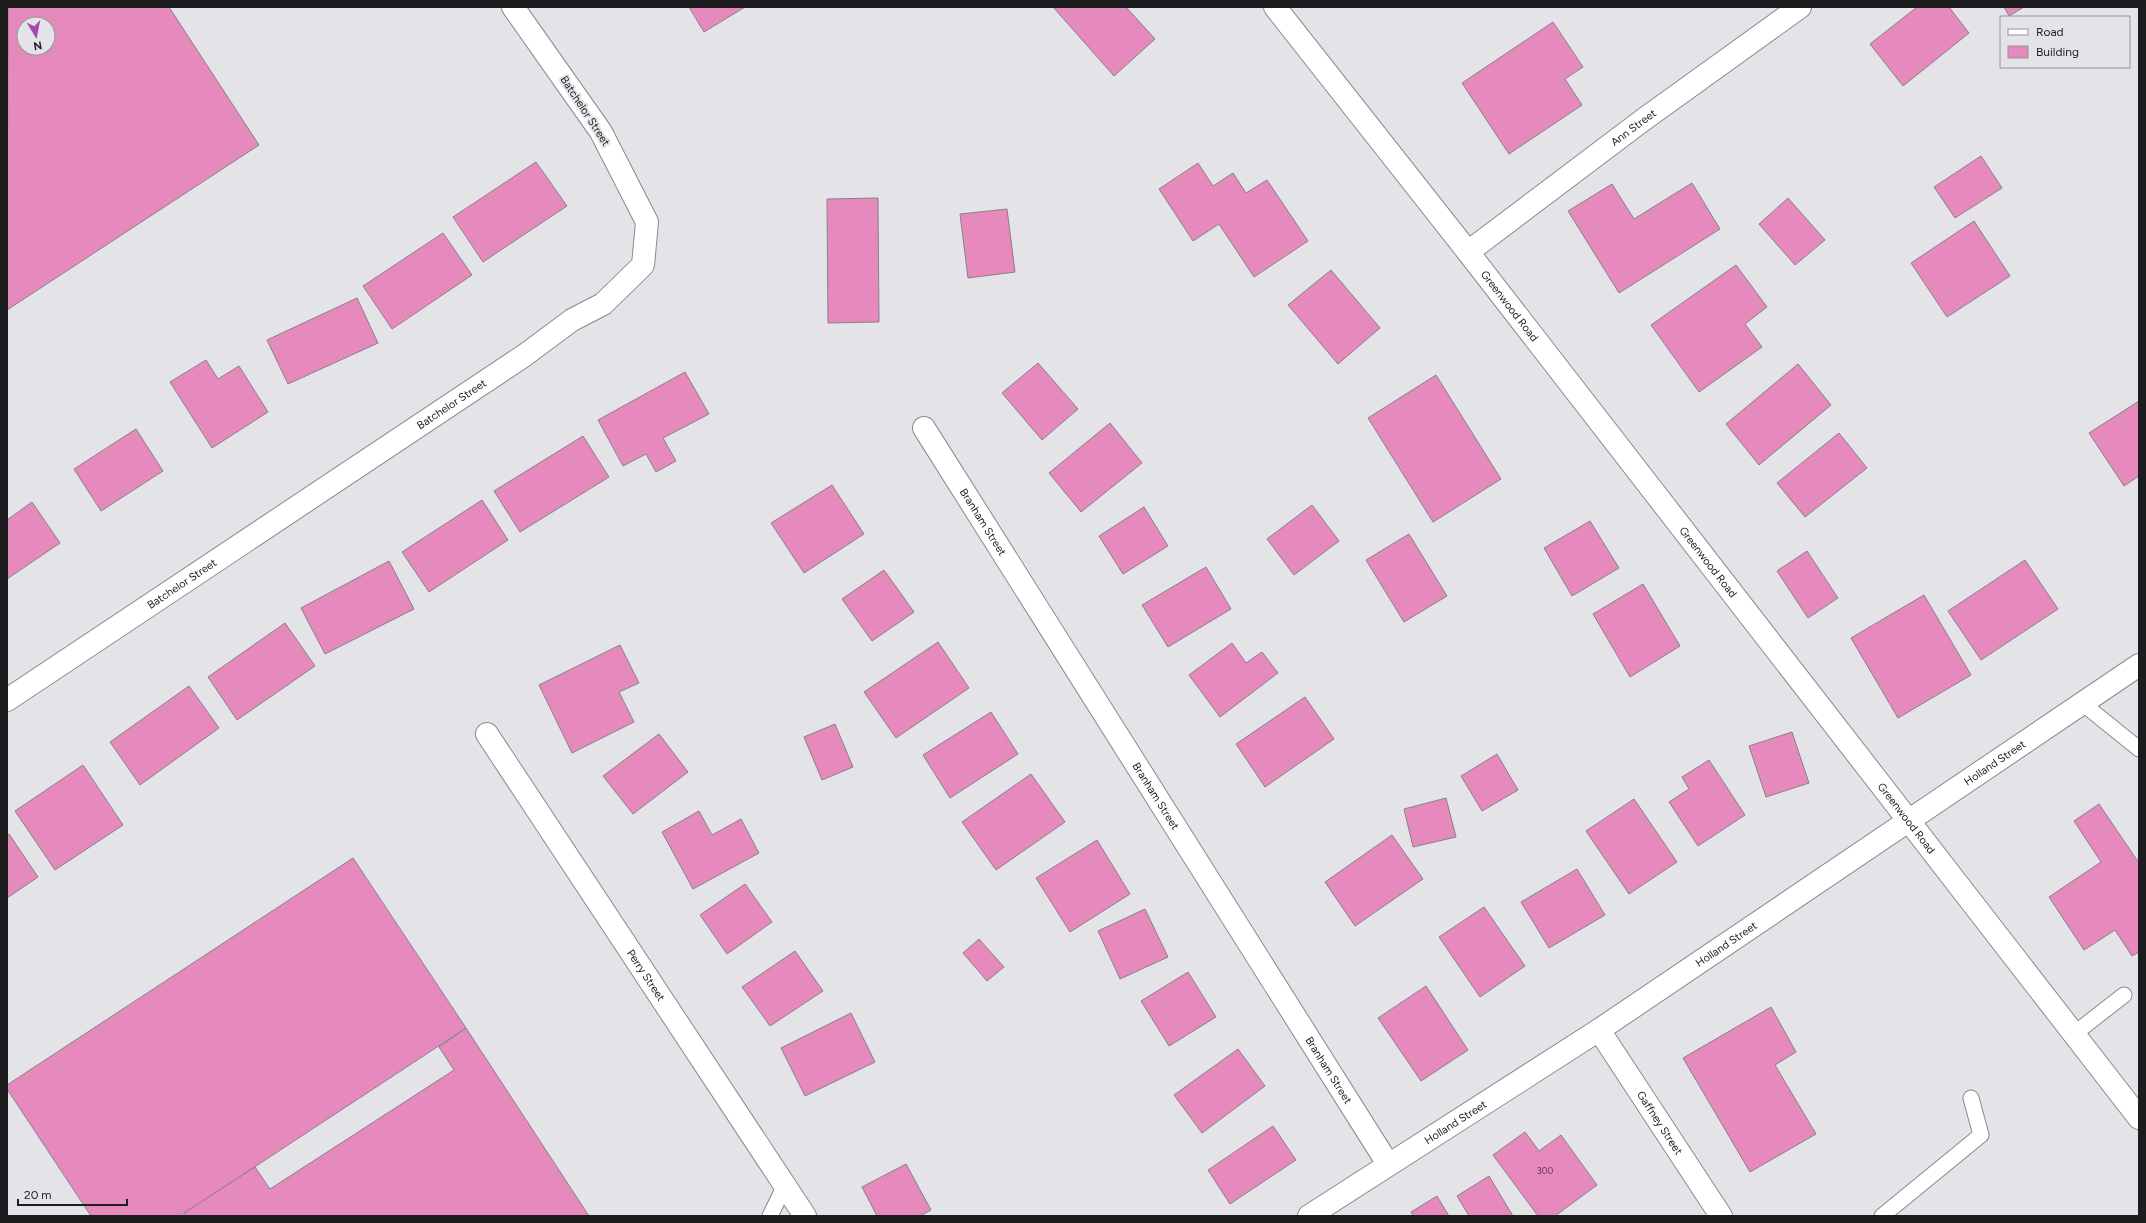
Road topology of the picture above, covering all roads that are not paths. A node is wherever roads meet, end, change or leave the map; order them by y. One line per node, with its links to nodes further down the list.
1 (513, 7): 7 (street, Batchelor Street)
2 (1275, 7): 4 (street, Greenwood Road)
3 (1800, 7): 4 (street, Ann Street)
4 (1468, 252): 11 (street, Greenwood Road)
5 (924, 428): 17 (street, Branham Street)
6 (2139, 665): 8 (street, Holland Street)
7 (7, 700)
8 (2082, 703): 10 (lane); 11 (street, Holland Street)
9 (487, 734): 18 (street, Perry Street)
10 (2139, 749)
11 (1908, 820): 13 (street, Holland Street); 14 (street, Greenwood Road)
12 (2124, 995): 14 (lane)
13 (1599, 1030): 17 (street, Holland Street); 22 (street, Gaffney Street)
14 (2074, 1034): 16 (street, Greenwood Road)
15 (1971, 1098): 23 (lane)
16 (2139, 1118)
17 (1388, 1164): 21 (street, Holland Street)
18 (785, 1186): 19 (lane); 20 (street, Perry Street)
19 (770, 1216)
20 (805, 1216)
21 (1308, 1216)
22 (1721, 1216)
23 (1882, 1216)

